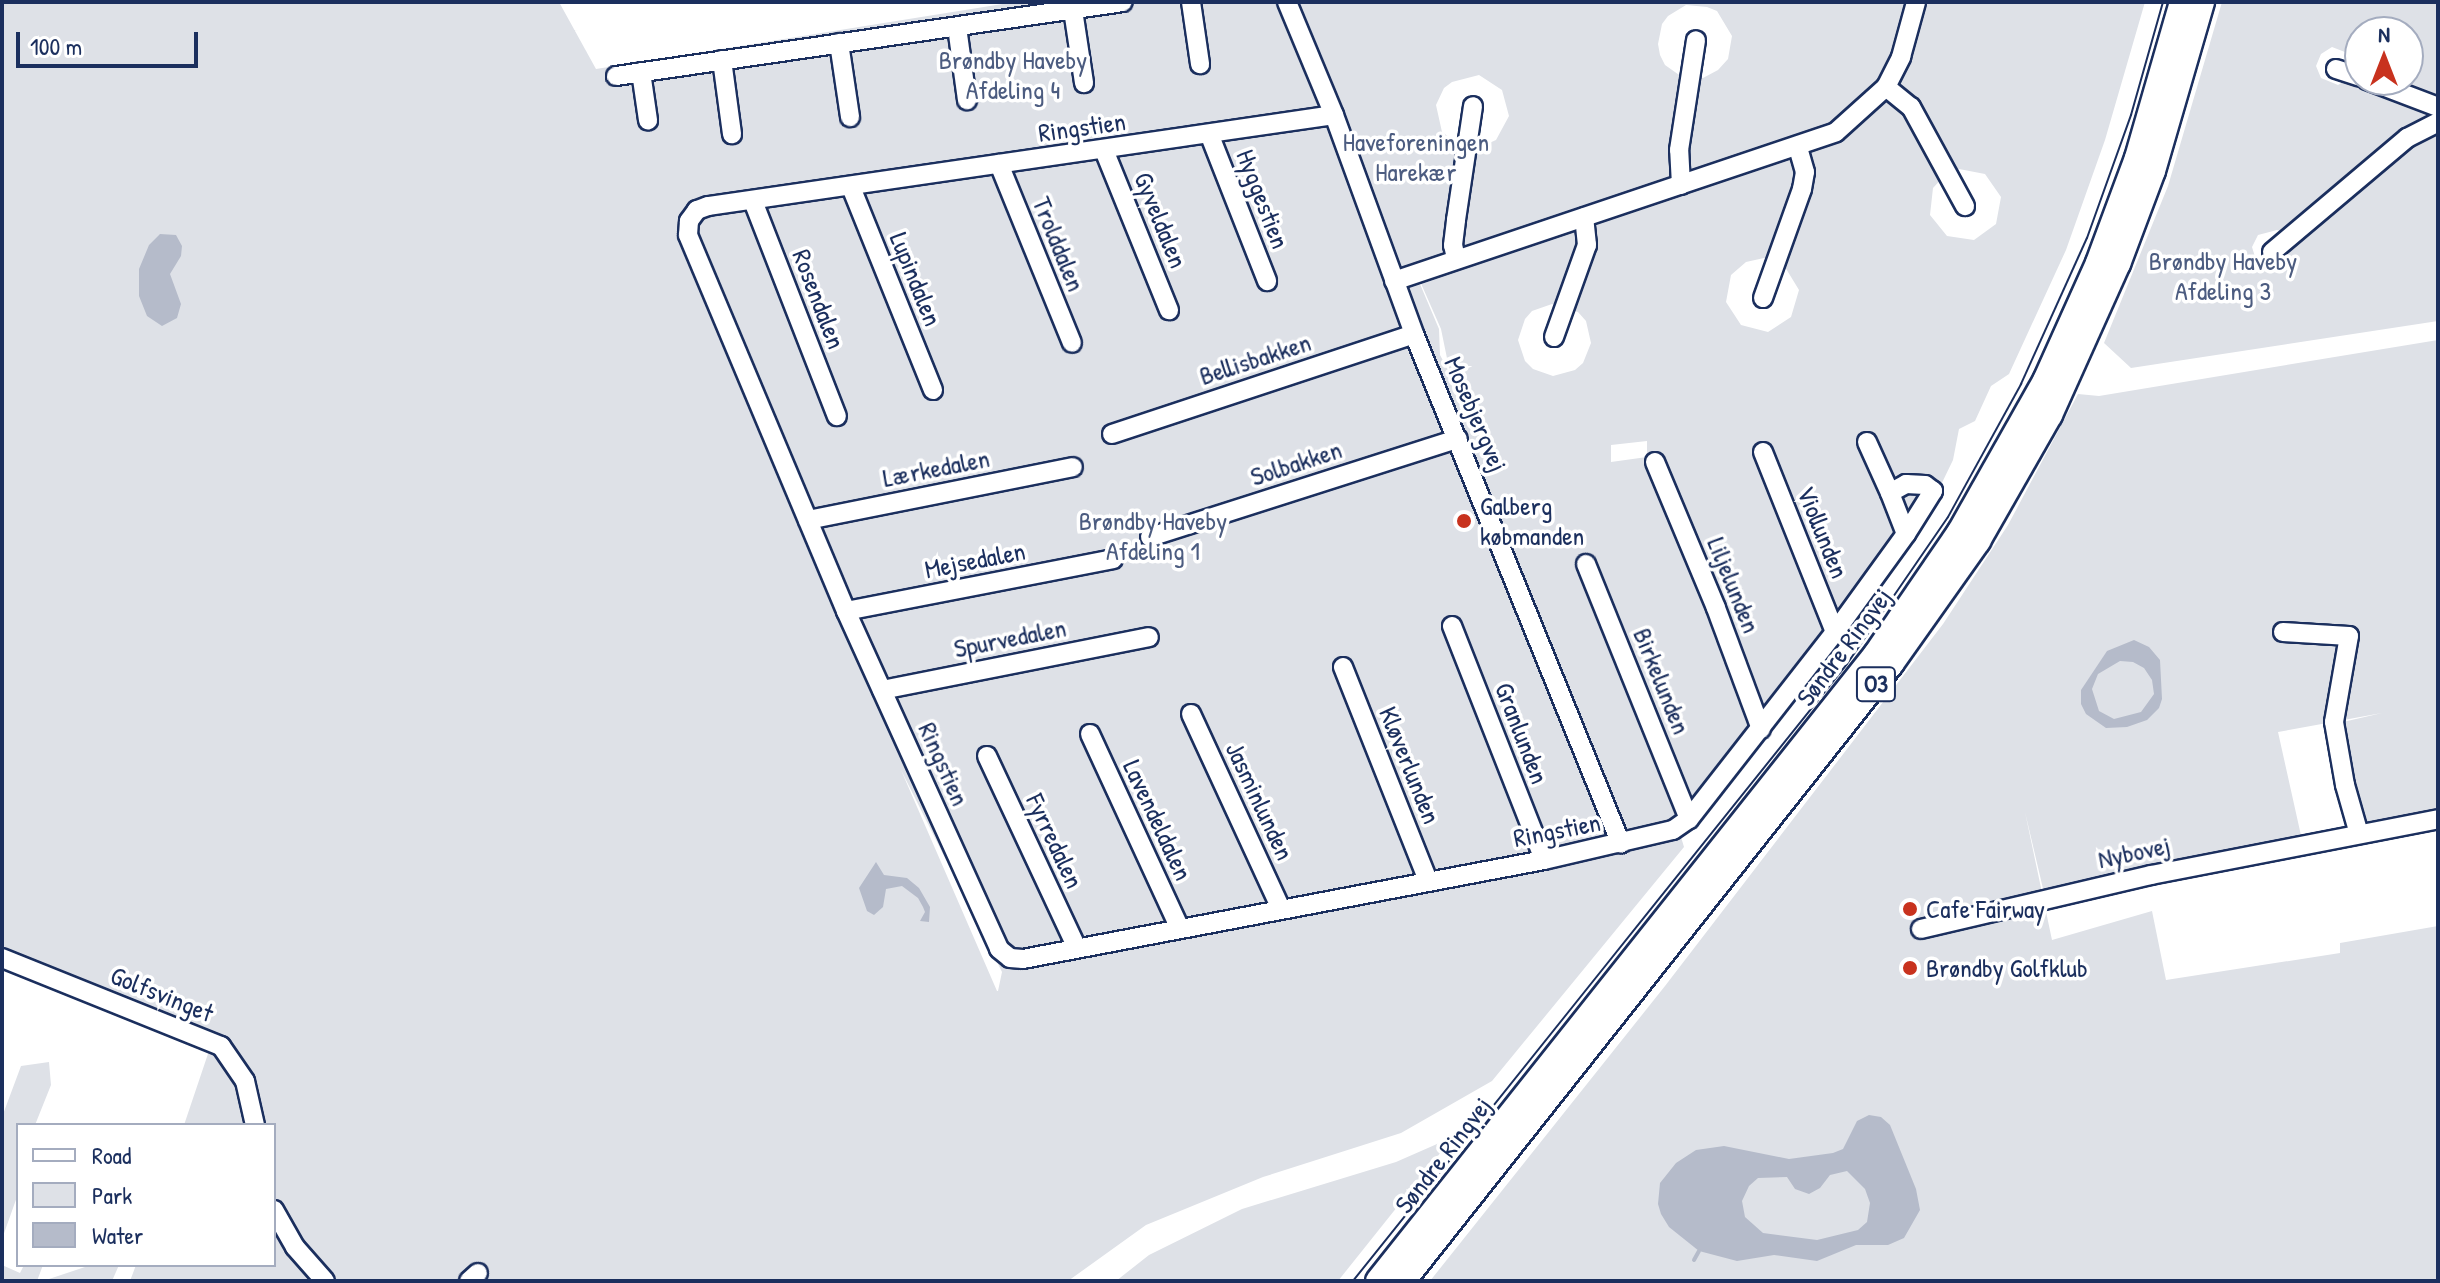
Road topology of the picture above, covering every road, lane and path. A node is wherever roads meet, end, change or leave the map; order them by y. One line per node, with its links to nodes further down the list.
1 (1123, 2): 7 (street)
2 (1191, 2): 12 (street)
3 (1287, 2): 23 (street, Mosebjergvej)
4 (1916, 2): 18 (street)
5 (2182, 2): 85 (main road, Søndre Ringvej / O3)
6 (2202, 2): 86 (main road, Søndre Ringvej / O3)
7 (1073, 10): 8 (street); 17 (street)
8 (957, 27): 10 (street); 20 (street)
9 (1696, 40): 32 (street)
10 (839, 43): 11 (street); 24 (street)
11 (722, 60): 14 (street); 27 (street)
12 (1200, 64)
13 (2336, 69): 15 (street)
14 (641, 72): 16 (street); 25 (street)
15 (2344, 72)
16 (616, 76)
17 (1084, 83)
18 (1886, 87): 29 (street); 35 (street)
19 (2409, 96): 22 (street)
20 (967, 100)
21 (1473, 106): 38 (street)
22 (2438, 107)
23 (1334, 115): 28 (street, Ringstien); 40 (street, Mosebjergvej)
24 (850, 117)
25 (648, 120)
26 (2438, 122): 37 (street)
27 (732, 134)
28 (1210, 136): 30 (street, Ringstien); 39 (street, Hyggestien)
29 (1798, 147): 32 (street); 41 (street)
30 (1104, 150): 31 (street, Ringstien); 42 (street, Gyveldalen)
31 (999, 164): 33 (street, Ringstien); 45 (street, Trolddalen)
32 (1681, 185): 36 (street)
33 (851, 187): 34 (street, Ringstien); 46 (street, Lupindalen)
34 (753, 201): 47 (street, Rosendalen); 55 (street, Ringstien)
35 (1965, 206)
36 (1584, 217): 38 (street); 44 (street)
37 (2272, 252)
38 (1456, 258): 40 (street)
39 (1267, 281)
40 (1394, 281): 43 (street, Mosebjergvej)
41 (1763, 298)
42 (1169, 310)
43 (1414, 334): 48 (street, Bellisbakken); 49 (street, Mosebjergvej)
44 (1554, 337)
45 (1072, 343)
46 (933, 390)
47 (837, 416)
48 (1112, 434)
49 (1458, 439): 57 (street, Solbakken); 74 (street, Mosebjergvej)
50 (1867, 442): 54 (street)
51 (1763, 452): 62 (street, Viollunden)
52 (1655, 462): 68 (street, Liljelunden)
53 (1073, 467): 55 (street, Lærkedalen)
54 (1890, 493): 56 (street); 56 (street, Ringstien)
55 (808, 520): 60 (street, Ringstien)
56 (1906, 534): 62 (street, Ringstien)
57 (1150, 537)
58 (1113, 559): 60 (street, Mejsedalen)
59 (1586, 564): 71 (street, Birkelunden)
60 (846, 611): 66 (street, Ringstien)
61 (1452, 626): 75 (street, Granlunden)
62 (1835, 632): 68 (street, Ringstien)
63 (2283, 632): 73 (street)
64 (1149, 637): 66 (street, Spurvedalen)
65 (1343, 667): 76 (street, Kløverlunden)
66 (882, 690): 80 (street, Ringstien)
67 (1191, 714): 77 (street, Jasminlunden)
68 (1761, 729): 71 (street, Ringstien)
69 (1090, 734): 78 (street, Lavendeldalen)
70 (987, 756): 80 (street, Fyrredalen)
71 (1689, 819): 74 (street, Ringstien)
72 (2438, 819): 73 (street, Nybovej)
73 (2359, 834): 79 (street, Nybovej)
74 (1621, 844): 75 (street, Ringstien)
75 (1544, 860): 76 (street, Ringstien)
76 (1428, 881): 77 (street, Ringstien)
77 (1281, 909): 78 (street, Ringstien)
78 (1179, 927): 80 (street, Ringstien)
79 (1921, 929)
80 (1077, 948)
81 (2, 958): 82 (street, Golfsvinget)
82 (255, 1123)
83 (276, 1214): 84 (street)
84 (325, 1281)
85 (1378, 1281)
86 (1403, 1281)

